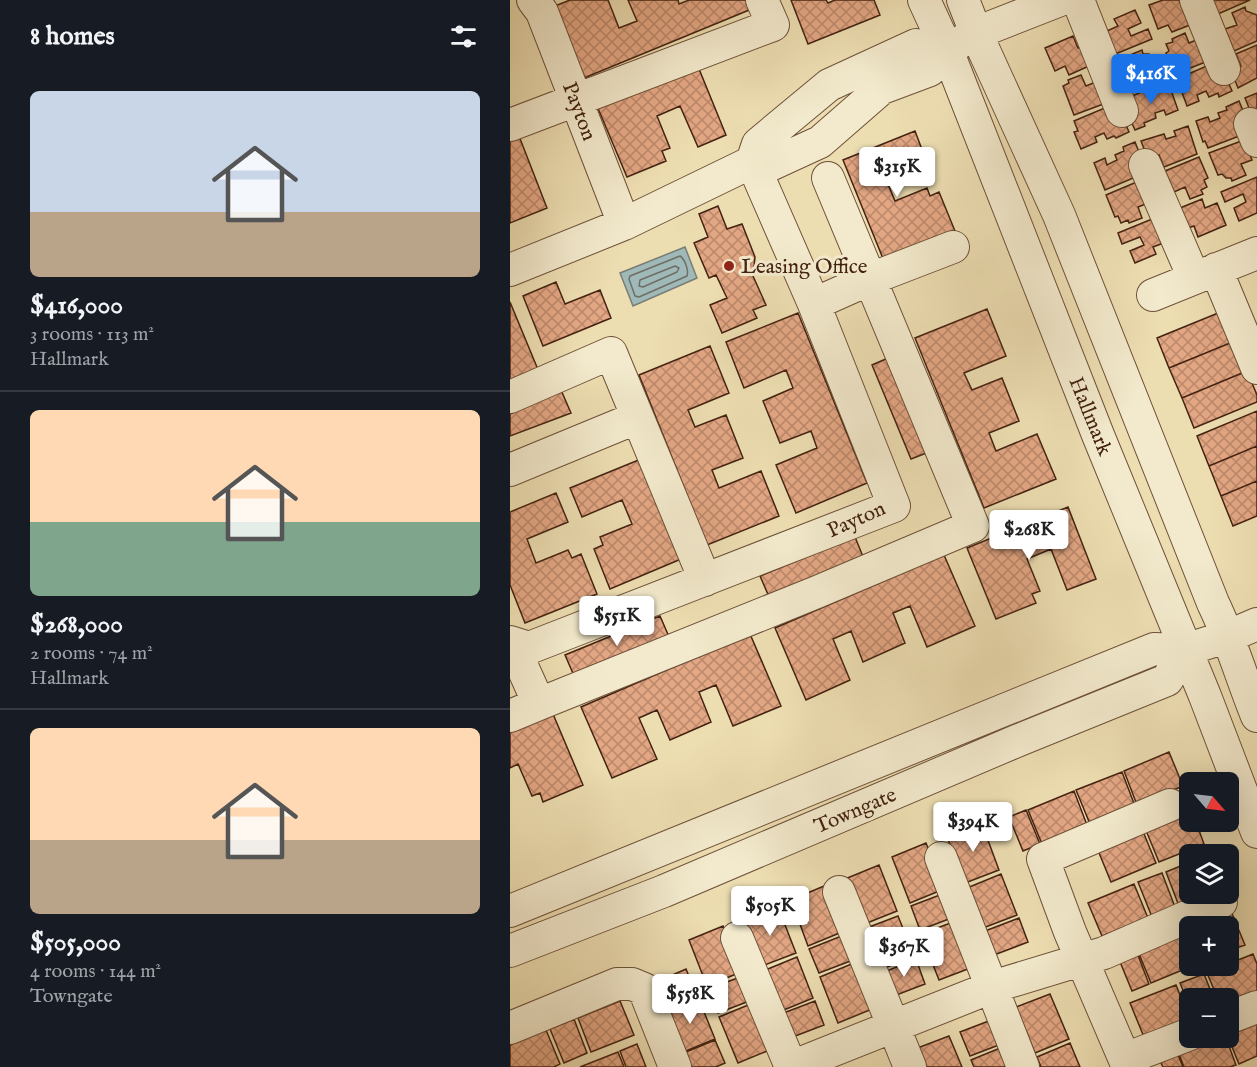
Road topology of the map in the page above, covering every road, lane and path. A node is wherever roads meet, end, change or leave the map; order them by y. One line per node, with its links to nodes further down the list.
1 (533, 0): 11 (street, Payton)
2 (762, 0): 11 (street)
3 (924, 0): 9 (street, Hallmark)
4 (963, 0): 8 (street, Hallmark)
5 (1060, 0): 8 (street)
6 (1078, 0): 12 (street)
7 (1196, 0): 10 (street)
8 (976, 33): 9 (street); 33 (street, Hallmark)
9 (947, 50): 14 (street); 35 (street, Hallmark)
10 (1224, 69)
11 (576, 99): 13 (street); 17 (street, Payton)
12 (1122, 111)
13 (510, 125)
14 (752, 162): 17 (street); 24 (street, Payton)
15 (1145, 165): 21 (street)
16 (828, 178): 22 (street)
17 (624, 224): 20 (street)
18 (953, 246): 22 (street)
19 (1257, 253): 21 (street)
20 (510, 270)
21 (1205, 274): 23 (street); 25 (street)
22 (870, 279): 24 (street); 30 (street)
23 (1153, 295)
24 (814, 304): 29 (street, Payton)
25 (1257, 368)
26 (510, 397): 27 (street)
27 (636, 418): 28 (street); 31 (street)
28 (510, 470)
29 (894, 506): 30 (street); 31 (street, Payton)
30 (914, 551): 36 (street)
31 (705, 580): 34 (street, Payton)
32 (1257, 624): 33 (street, Towngate)
33 (1229, 636): 35 (street, Towngate); 38 (street, Hallmark)
34 (511, 643): 36 (street)
35 (1185, 650): 40 (street, Hallmark); 44 (street, Towngate); 46 (street, Towngate)
36 (538, 704): 37 (street)
37 (510, 716)
38 (1257, 716)
39 (1170, 805): 47 (street)
40 (1257, 832)
41 (941, 858): 48 (street)
42 (839, 892): 51 (street)
43 (1216, 904): 47 (street)
44 (510, 912)
45 (737, 938): 56 (street)
46 (510, 951)
47 (1083, 959): 48 (street); 54 (street)
48 (992, 987): 51 (street); 58 (street)
49 (1257, 1007): 50 (street)
50 (1239, 1014)
51 (894, 1026): 56 (street); 57 (street)
52 (510, 1028): 55 (street)
53 (1179, 1039): 54 (street)
54 (1126, 1063)
55 (675, 1067)
56 (791, 1067)
57 (910, 1067)
58 (1023, 1067)

